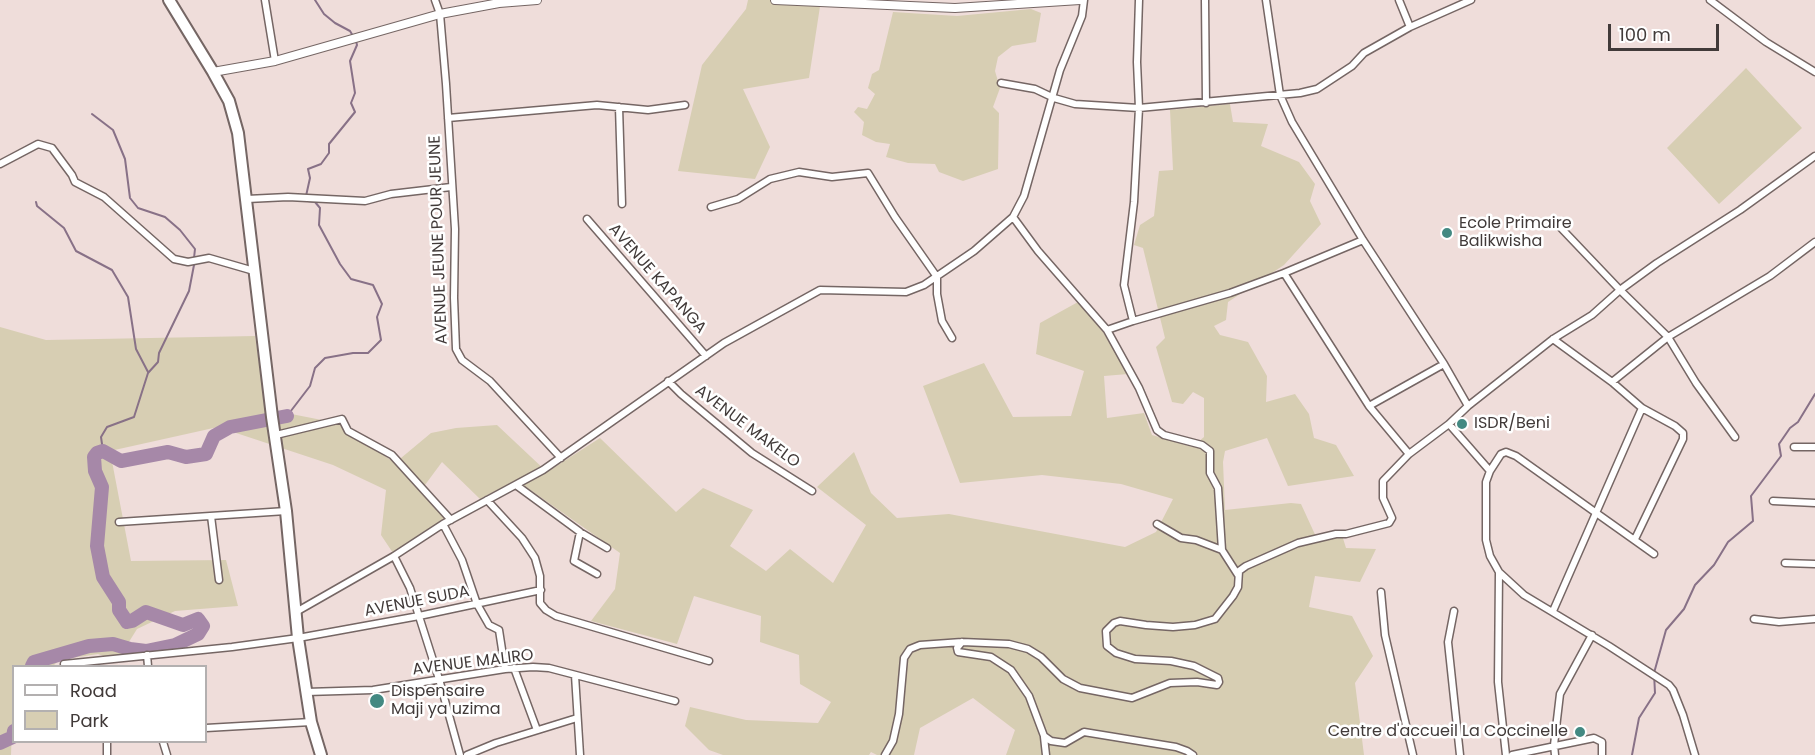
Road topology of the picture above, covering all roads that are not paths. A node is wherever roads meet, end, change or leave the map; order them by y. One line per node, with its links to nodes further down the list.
1 (169, 0): 20 (highway)
2 (265, 0): 19 (street)
3 (435, 0): 17 (street, AVENUE JEUNE POUR JEUNE)
4 (537, 0): 13 (street)
5 (775, 0): 14 (street)
6 (1082, 0): 15 (street); 24 (street)
7 (1139, 0): 28 (street)
8 (1205, 0): 25 (street)
9 (1266, 0): 23 (street)
10 (1399, 0): 18 (street)
11 (1471, 0): 18 (street)
12 (1710, 0): 21 (street)
13 (499, 2): 17 (street)
14 (887, 2): 16 (street)
15 (1046, 2): 16 (street)
16 (986, 4)
17 (440, 14): 19 (street); 29 (street, AVENUE JEUNE POUR JEUNE)
18 (1410, 27): 23 (street)
19 (275, 62): 20 (street)
20 (213, 72): 33 (highway)
21 (1815, 72)
22 (1001, 83): 24 (street)
23 (1280, 95): 25 (street); 39 (street)
24 (1054, 98): 28 (street); 36 (street)
25 (1206, 103): 28 (street)
26 (685, 105): 27 (street)
27 (619, 107): 29 (street); 34 (street)
28 (1139, 108): 45 (street)
29 (448, 118): 32 (street, AVENUE JEUNE POUR JEUNE)
30 (1815, 156): 44 (street)
31 (0, 164): 41 (street)
32 (452, 187): 33 (street); 63 (street, AVENUE JEUNE POUR JEUNE)
33 (247, 199): 41 (highway)
34 (622, 204)
35 (711, 207): 43 (street)
36 (1013, 217): 43 (street); 46 (street)
37 (587, 219): 50 (street, AVENUE KAPANGA)
38 (1561, 228): 44 (street)
39 (1364, 240): 42 (street); 51 (street)
40 (1815, 242): 47 (street)
41 (255, 271): 58 (highway)
42 (1284, 273): 45 (street); 54 (street)
43 (937, 277): 48 (street); 50 (street)
44 (1620, 290): 47 (street); 49 (street)
45 (1133, 321): 46 (street)
46 (1107, 330): 80 (street)
47 (1668, 337): 53 (street); 59 (street)
48 (952, 338)
49 (1553, 339): 53 (street); 55 (street)
50 (706, 356): 52 (street)
51 (1444, 364): 54 (street); 55 (street)
52 (668, 381): 63 (street); 66 (street, AVENUE MAKELO)
53 (1612, 382): 56 (street)
54 (1369, 406): 62 (street)
55 (1468, 406): 57 (street)
56 (1642, 408): 71 (street); 78 (street)
57 (1449, 424): 62 (street); 64 (street)
58 (274, 426): 70 (highway); 73 (street)
59 (1735, 437)
60 (1794, 447): 61 (street)
61 (1815, 447)
62 (1409, 454): 87 (street)
63 (561, 458): 65 (street)
64 (1490, 471): 71 (street); 85 (street)
65 (516, 485): 67 (street); 77 (street)
66 (812, 492)
67 (488, 500): 73 (street); 89 (street)
68 (1773, 501): 69 (street)
69 (1815, 503)
70 (286, 511): 72 (street); 94 (highway)
71 (1596, 511): 78 (street); 93 (street)
72 (211, 516): 74 (street); 88 (street)
73 (451, 520): 75 (street)
74 (119, 522)
75 (443, 524): 82 (street); 91 (street)
76 (1157, 524): 80 (street)
77 (580, 532): 79 (street); 86 (street)
78 (1635, 539): 81 (street)
79 (607, 548)
80 (1222, 550): 87 (street)
81 (1654, 554)
82 (394, 556): 94 (street); 95 (street)
83 (1785, 563): 84 (street)
84 (1815, 564)
85 (1499, 572): 93 (street); 126 (street)
86 (597, 574)
87 (1238, 575): 100 (street)
88 (219, 580)
89 (541, 590): 91 (street, AVENUE SUDA); 102 (street)
90 (1381, 592): 124 (street)
91 (477, 604): 95 (street, AVENUE SUDA); 106 (street)
92 (1454, 611): 125 (street)
93 (1553, 611): 98 (street)
94 (296, 612): 99 (highway)
95 (419, 616): 99 (street, AVENUE SUDA); 108 (street)
96 (1754, 619): 97 (street)
97 (1815, 619)
98 (1592, 635): 116 (street); 130 (street)
99 (298, 638): 101 (street, AVENUE SUDA); 109 (highway)
100 (962, 642): 115 (street); 121 (street)
101 (147, 655): 103 (street, AVENUE SUDA); 104 (street)
102 (709, 661)
103 (64, 664)
104 (148, 665)
105 (514, 668): 106 (street, AVENUE MALIRO); 107 (street, AVENUE MALIRO); 114 (street)
106 (505, 669): 108 (street, AVENUE MALIRO)
107 (575, 675): 110 (street, AVENUE MALIRO); 111 (street)
108 (439, 679): 109 (street, AVENUE MALIRO); 118 (street)
109 (306, 692): 112 (highway)
110 (675, 701)
111 (577, 718): 114 (street); 120 (street)
112 (312, 722): 113 (street); 117 (highway)
113 (207, 728)
114 (537, 730): 119 (street)
115 (1044, 736): 122 (street); 123 (street)
116 (1554, 745): 127 (street); 128 (street); 129 (street)
117 (321, 755)
118 (460, 755)
119 (467, 755)
120 (580, 755)
121 (885, 755)
122 (1046, 755)
123 (1193, 755)
124 (1413, 755)
125 (1460, 755)
126 (1506, 755)
127 (1512, 755)
128 (1555, 755)
129 (1602, 755)
130 (1695, 755)

